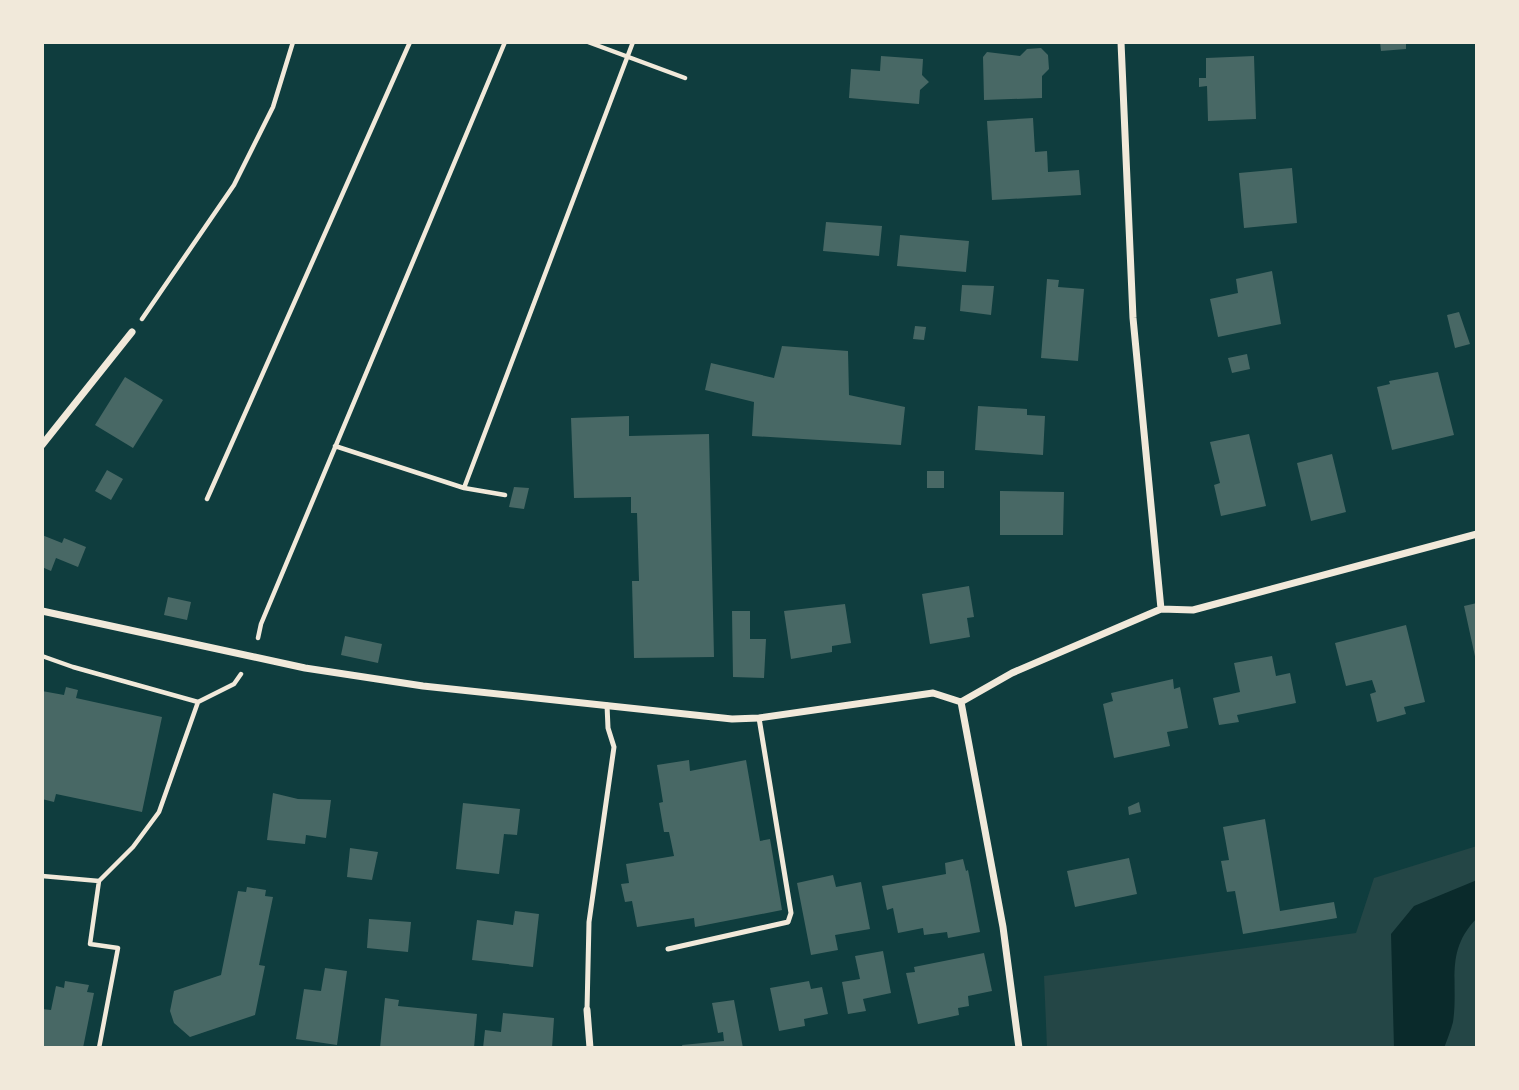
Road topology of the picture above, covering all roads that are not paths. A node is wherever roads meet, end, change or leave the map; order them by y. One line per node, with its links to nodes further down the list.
1 (1121, 42): 5 (street)
2 (132, 332): 3 (street)
3 (42, 444)
4 (1477, 534): 5 (street)
5 (1161, 609): 7 (street)
6 (42, 611): 8 (street)
7 (961, 702): 9 (street); 13 (street)
8 (607, 705): 9 (street); 11 (lane)
9 (759, 718): 10 (lane)
10 (668, 949)
11 (587, 1010): 12 (street)
12 (590, 1048)
13 (1019, 1048)

